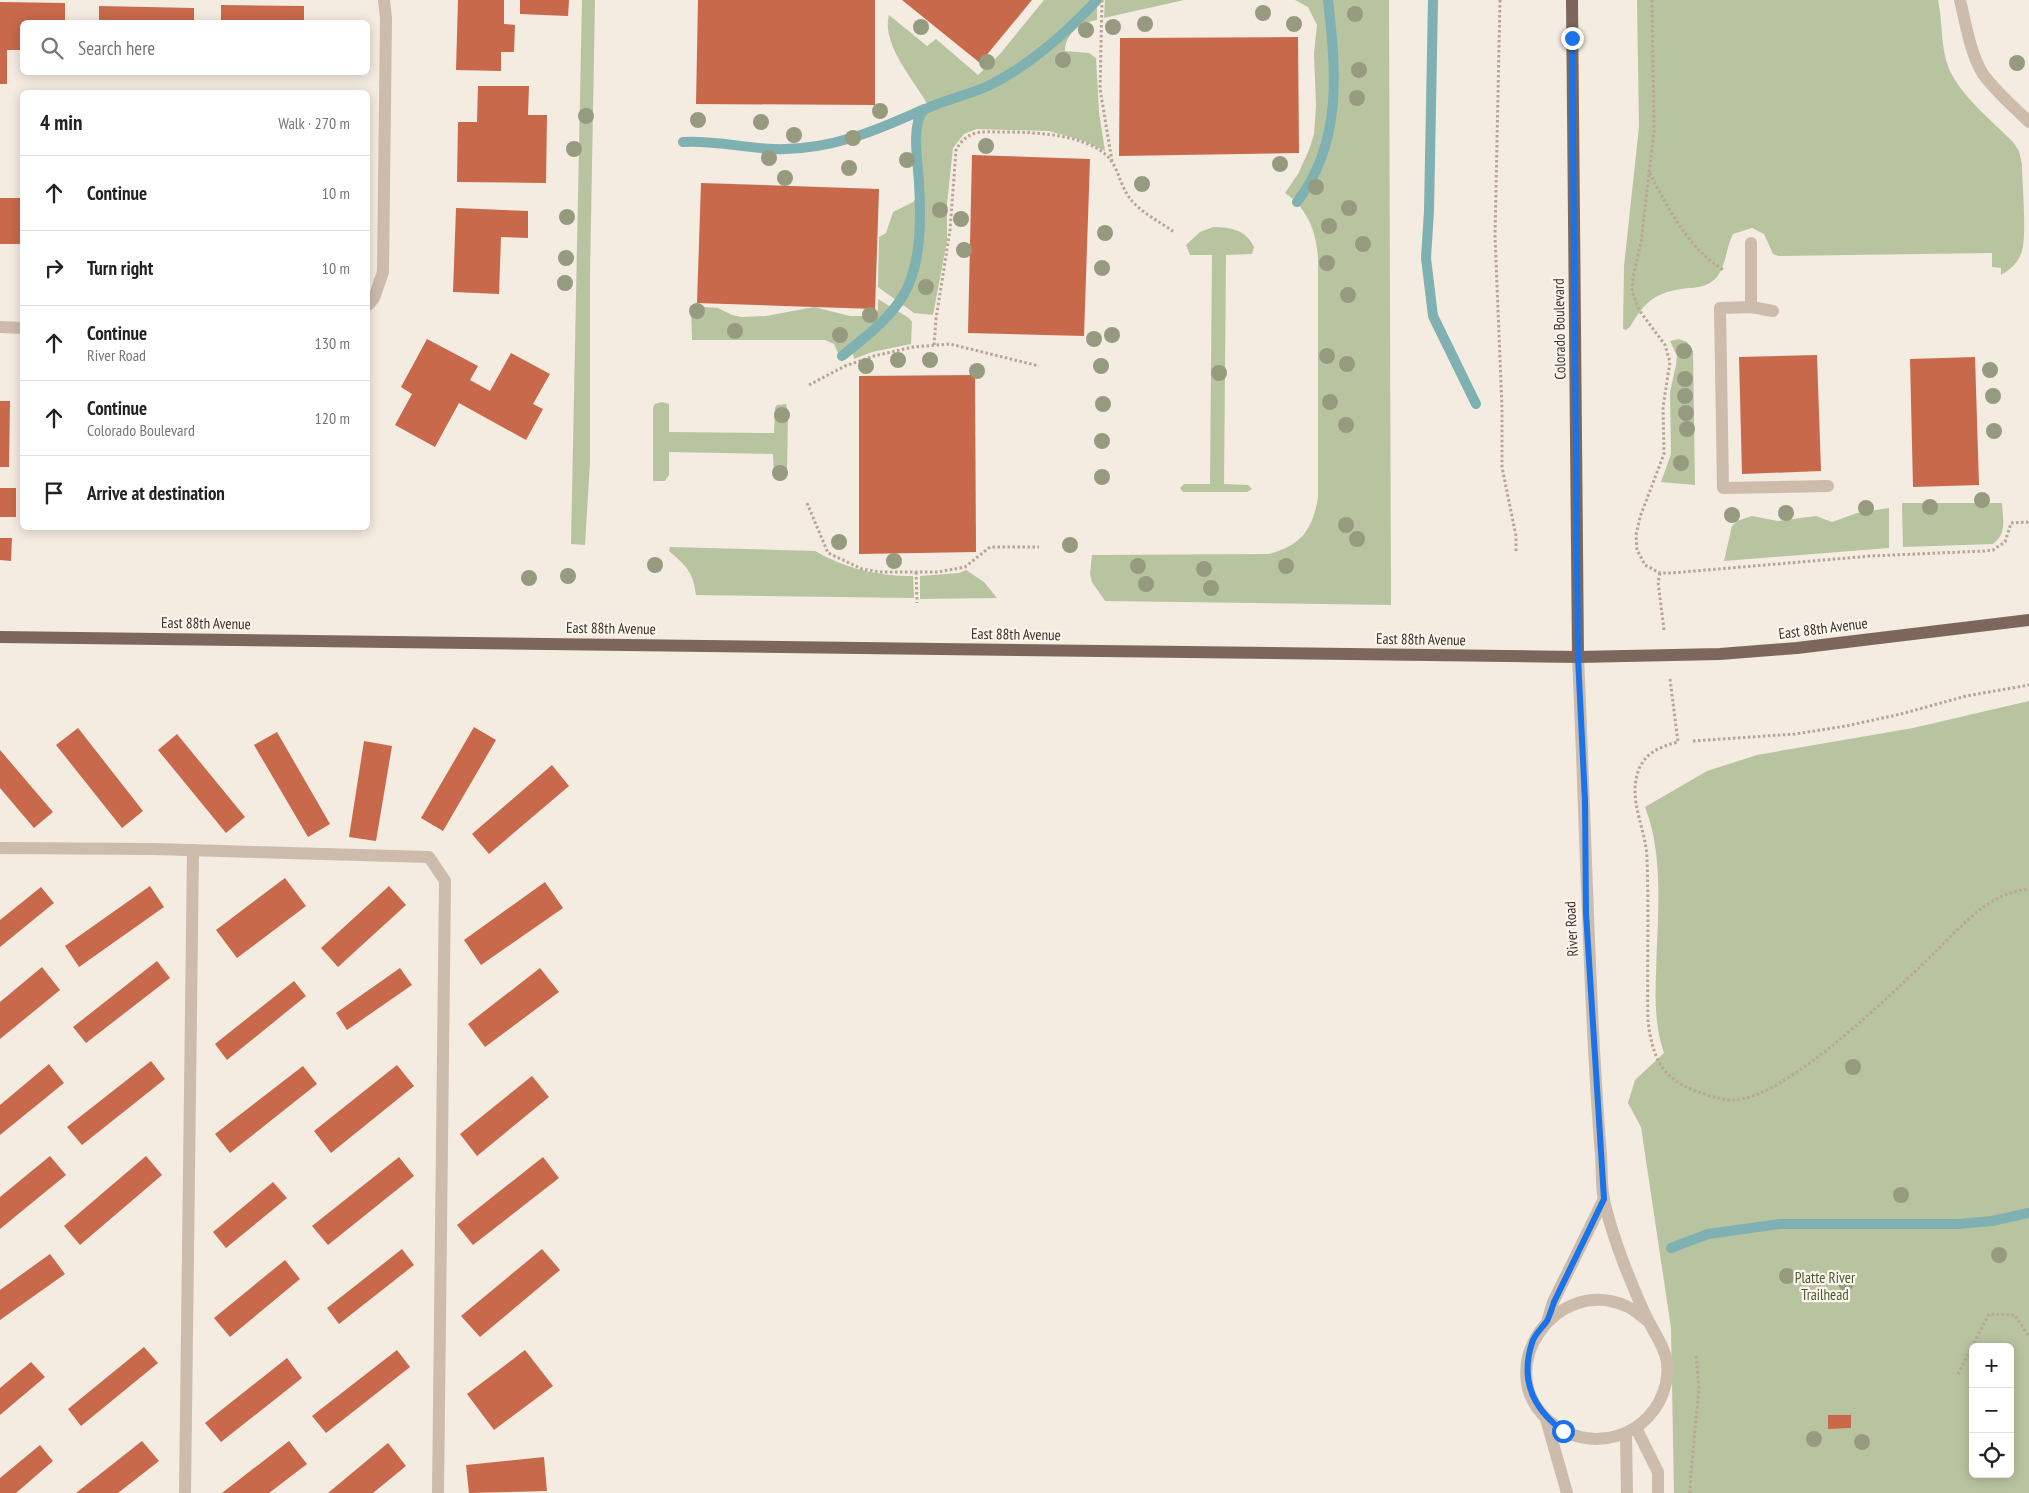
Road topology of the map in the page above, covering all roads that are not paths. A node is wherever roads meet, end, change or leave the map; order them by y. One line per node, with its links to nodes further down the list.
1 (384, 0): 6 (street)
2 (1572, 0): 14 (main road, Colorado Boulevard)
3 (1960, 0): 4 (street)
4 (2029, 122)
5 (1751, 243): 7 (street)
6 (370, 303)
7 (1751, 307): 8 (street); 11 (street)
8 (1774, 311)
9 (0, 327): 10 (street)
10 (20, 328)
11 (1828, 486)
12 (2029, 620): 14 (main road, East 88th Avenue)
13 (0, 637): 14 (main road, East 88th Avenue)
14 (1578, 657): 17 (street, River Road)
15 (0, 848): 16 (street)
16 (193, 850): 22 (street); 23 (street)
17 (1604, 1199): 18 (street, River Road); 19 (street, River Road)
18 (1548, 1319): 19 (street); 20 (street)
19 (1649, 1322): 21 (street)
20 (1546, 1419): 21 (street); 24 (street)
21 (1631, 1431): 25 (street); 26 (street)
22 (185, 1493)
23 (438, 1493)
24 (1567, 1493)
25 (1627, 1493)
26 (1658, 1493)

